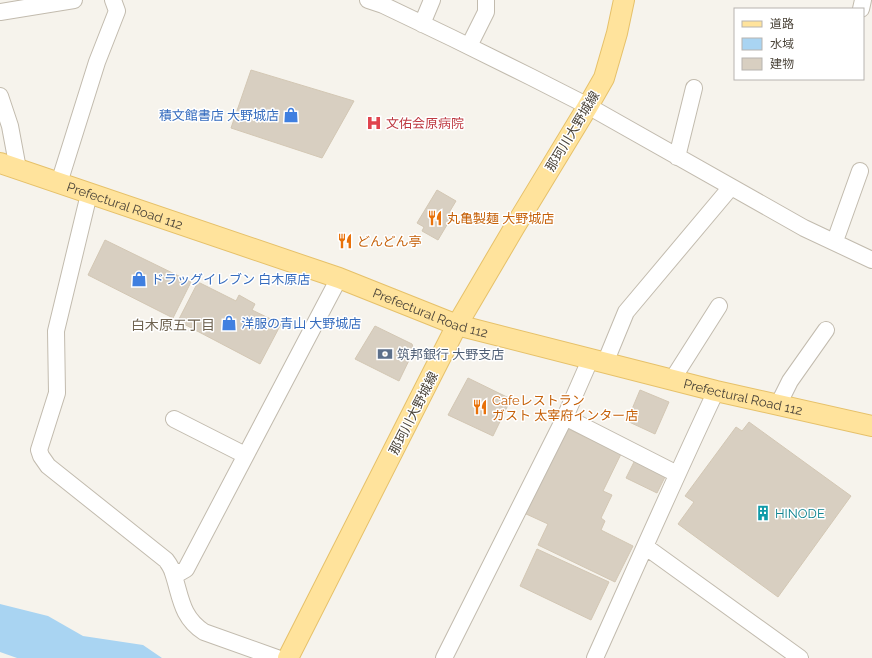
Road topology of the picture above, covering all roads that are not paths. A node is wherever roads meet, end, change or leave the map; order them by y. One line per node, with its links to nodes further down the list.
1 (74, 0): 7 (street)
2 (113, 0): 16 (street)
3 (368, 0): 8 (street)
4 (432, 0): 8 (street)
5 (486, 0): 9 (street)
6 (624, 0): 12 (main road, 那珂川大野城線)
7 (9, 7)
8 (422, 24): 9 (street)
9 (469, 46): 12 (street)
10 (694, 88): 13 (street)
11 (0, 96): 14 (street)
12 (588, 106): 13 (street); 23 (main road, 那珂川大野城線)
13 (677, 157): 17 (street)
14 (9, 166): 16 (main road, Prefectural Road 112)
15 (860, 170): 19 (street)
16 (59, 183): 18 (main road, Prefectural Road 112)
17 (731, 187): 19 (street); 25 (street)
18 (89, 194): 21 (main road, Prefectural Road 112); 35 (street)
19 (835, 241): 20 (street)
20 (872, 260)
21 (339, 278): 23 (main road, Prefectural Road 112); 32 (street)
22 (719, 306): 26 (street)
23 (458, 325): 25 (main road, Prefectural Road 112); 37 (main road, 那珂川大野城線)
24 (826, 330): 28 (street)
25 (598, 361): 26 (main road, Prefectural Road 112); 29 (street)
26 (672, 380): 27 (main road, Prefectural Road 112)
27 (716, 392): 28 (main road, Prefectural Road 112); 33 (street)
28 (778, 405): 31 (main road, Prefectural Road 112)
29 (566, 417): 33 (street); 38 (street)
30 (174, 419): 32 (street)
31 (872, 426)
32 (245, 455): 35 (street)
33 (677, 474): 34 (street)
34 (646, 547): 39 (street); 40 (street)
35 (174, 576): 36 (street)
36 (277, 658)
37 (288, 658)
38 (444, 658)
39 (595, 658)
40 (800, 658)

